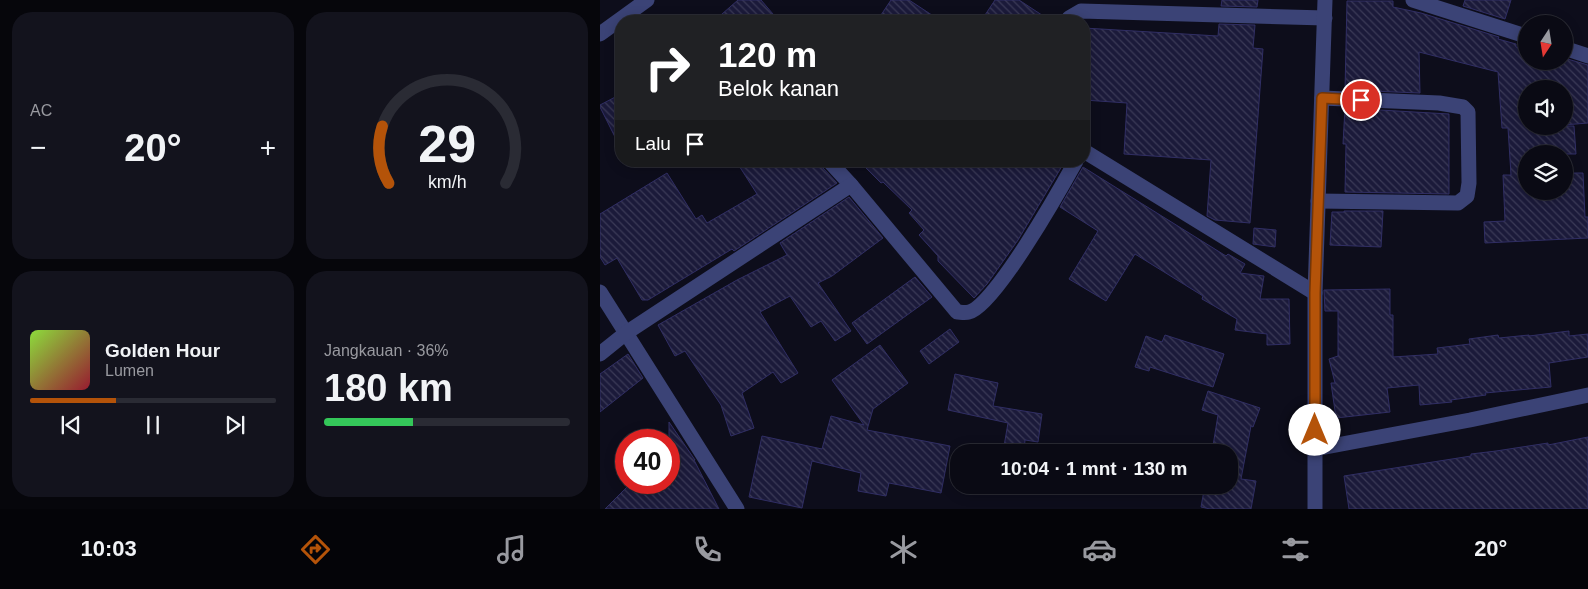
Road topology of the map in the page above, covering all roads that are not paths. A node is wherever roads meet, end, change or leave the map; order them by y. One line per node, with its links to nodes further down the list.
1 (647, 0): 4 (street)
2 (1325, 0): 6 (street)
3 (1413, 0): 8 (street)
4 (626, 15)
5 (1076, 15): 6 (street)
6 (1325, 18): 12 (street)
7 (615, 23): 9 (street)
8 (1518, 33)
9 (600, 34)
10 (1573, 51): 11 (street)
11 (1588, 56)
12 (1322, 98): 17 (street); 17 (street)
13 (1090, 155): 19 (street)
14 (834, 167): 16 (street)
15 (1072, 167): 16 (street)
16 (851, 185): 20 (street)
17 (1318, 200): 19 (street)
18 (600, 292): 20 (street)
19 (1315, 293): 23 (street)
20 (626, 333): 21 (street); 24 (street)
21 (600, 354)
22 (1588, 395): 23 (street)
23 (1315, 449): 25 (street)
24 (737, 509)
25 (1315, 509)

